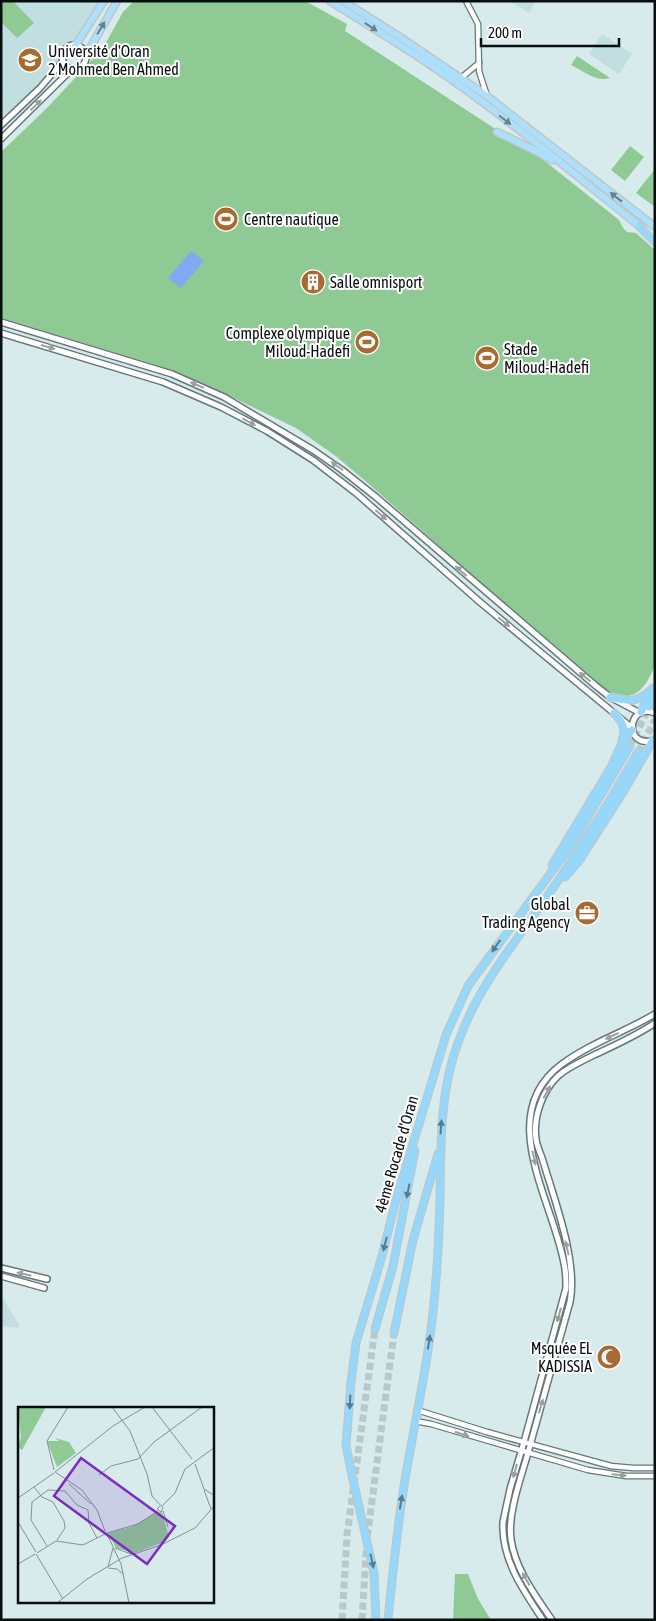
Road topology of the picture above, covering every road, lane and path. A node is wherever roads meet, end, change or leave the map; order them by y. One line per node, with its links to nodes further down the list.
1 (104, 1): 6 (highway)
2 (117, 1): 7 (highway, one-way to 2)
3 (330, 1): 16 (highway, one-way to 16)
4 (343, 1): 11 (highway)
5 (466, 1): 9 (street)
6 (75, 46): 7 (main road); 8 (main road)
7 (86, 55): 10 (main road)
8 (63, 61): 10 (main road); 13 (main road)
9 (479, 62): 11 (street); 12 (street)
10 (72, 68): 15 (main road, one-way to 10)
11 (461, 78): 12 (highway)
12 (487, 96): 18 (highway, one-way to 12)
13 (1, 125)
14 (497, 132): 16 (highway)
15 (1, 139)
16 (581, 179): 17 (highway)
17 (639, 226): 19 (highway); 20 (highway)
18 (655, 227)
19 (655, 238)
20 (655, 242)
21 (1, 322): 23 (main road, one-way to 21)
22 (1, 334): 24 (main road, one-way to 24)
23 (270, 423): 24 (main road); 26 (main road, one-way to 23)
24 (267, 431): 30 (main road, one-way to 30)
25 (654, 686): 26 (highway); 29 (highway)
26 (610, 696): 29 (main road)
27 (655, 698): 28 (highway)
28 (649, 707)
29 (641, 712): 31 (main road); 32 (main road)
30 (614, 713): 32 (main road); 34 (highway)
31 (655, 713)
32 (632, 729): 33 (main road); 34 (highway)
33 (654, 742): 38 (highway)
34 (621, 745): 37 (highway)
35 (630, 746): 37 (highway, 4ème Rocade d'Oran)
36 (638, 752): 38 (highway, 4ème Rocade d'Oran)
37 (538, 890): 41 (highway, 4ème Rocade d'Oran, one-way to 41)
38 (536, 912): 42 (highway, 4ème Rocade d'Oran, one-way to 38)
39 (655, 1014): 51 (main road, one-way to 51)
40 (655, 1023): 52 (main road, one-way to 40)
41 (419, 1125): 47 (highway, one-way to 47); 57 (highway, 4ème Rocade d'Oran, one-way to 57)
42 (440, 1146): 48 (highway); 49 (highway, 4ème Rocade d'Oran, one-way to 42)
43 (1, 1268): 45 (main road, one-way to 43)
44 (1, 1276): 46 (main road)
45 (47, 1279)
46 (44, 1288)
47 (375, 1329)
48 (394, 1333)
49 (417, 1410): 50 (highway, 4ème Rocade d'Oran); 51 (street)
50 (415, 1421): 53 (street, one-way to 53); 58 (highway, 4ème Rocade d'Oran, one-way to 50)
51 (524, 1442): 52 (street); 53 (main road)
52 (531, 1444): 54 (main road); 55 (street)
53 (521, 1450): 54 (street); 59 (main road, one-way to 59)
54 (528, 1452): 56 (street, one-way to 56); 60 (main road, one-way to 54)
55 (655, 1468)
56 (655, 1476)
57 (376, 1620)
58 (388, 1620)
59 (543, 1620)
60 (552, 1620)

